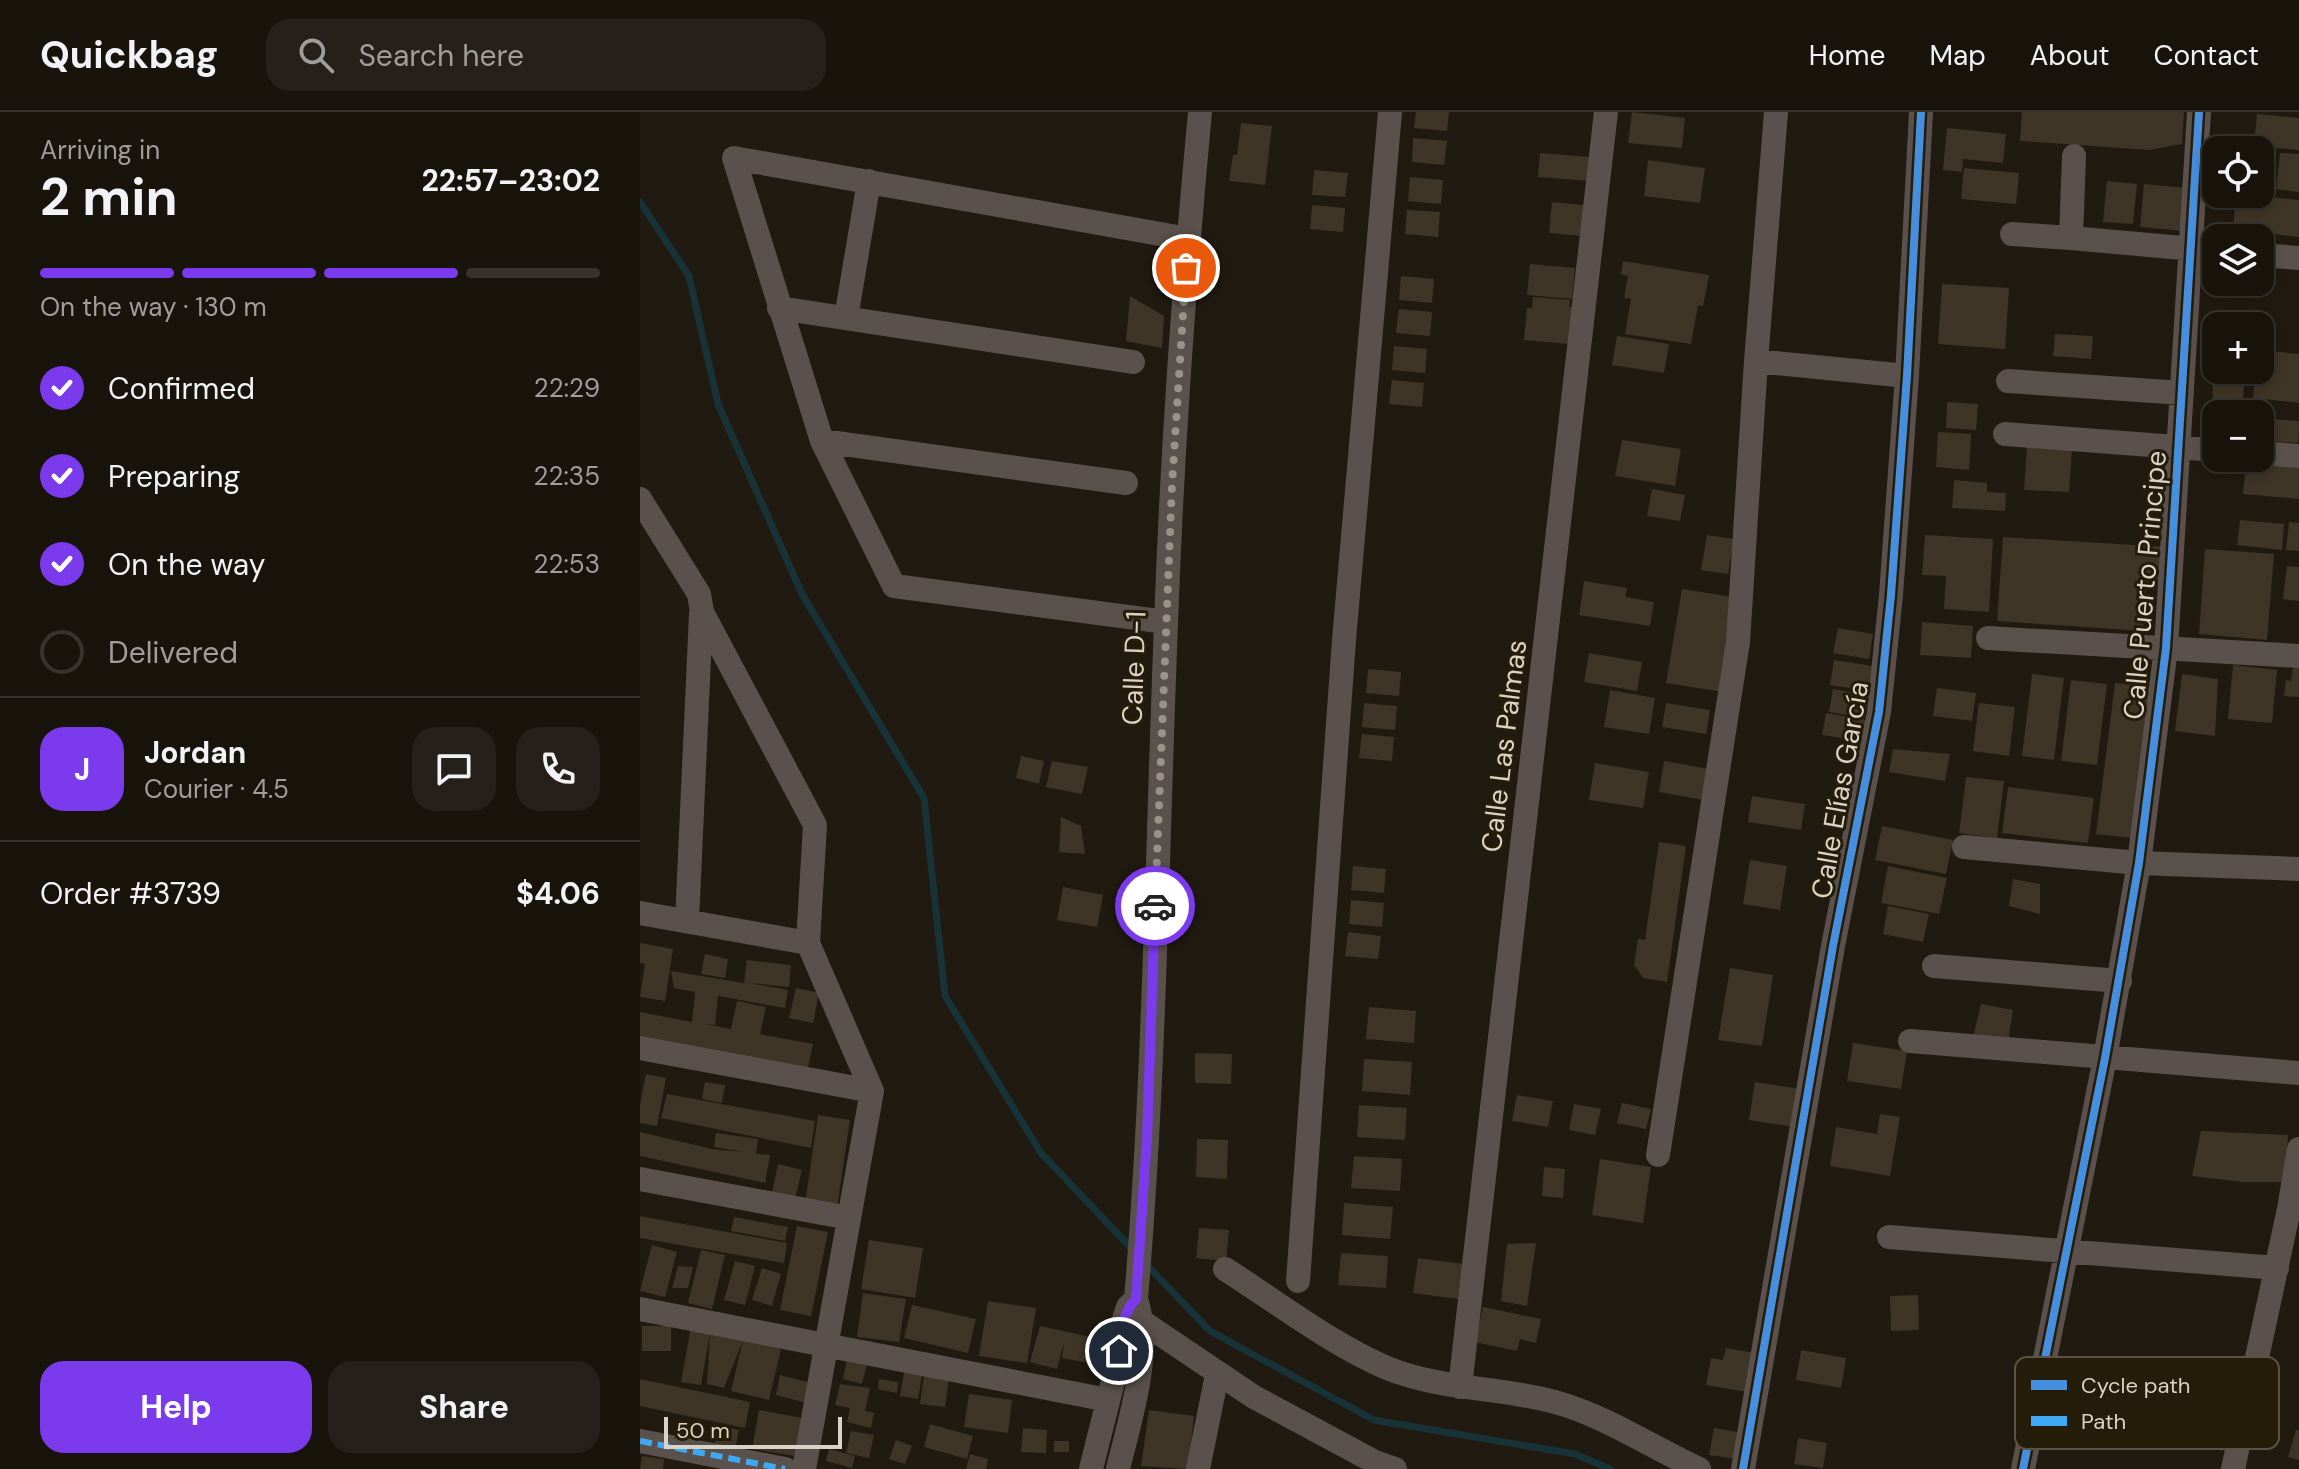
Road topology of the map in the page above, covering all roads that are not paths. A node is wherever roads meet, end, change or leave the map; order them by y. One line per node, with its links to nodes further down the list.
1 (1200, 112): 12 (street, Calle D-1)
2 (1390, 112): 59 (street)
3 (1606, 112): 66 (street, Calle Las Palmas)
4 (1776, 112): 19 (street)
5 (1921, 112): 21 (street, Calle Elías García)
6 (2199, 112): 9 (street, Calle Puerto Principe)
7 (2074, 156): 11 (street)
8 (869, 181): 12 (street); 17 (street); 18 (street)
9 (2203, 224)
10 (2012, 234): 11 (street)
11 (2071, 238): 13 (street)
12 (1188, 239): 33 (street, Calle D-1)
13 (2202, 250)
14 (2274, 256): 15 (street)
15 (2299, 258)
16 (2202, 263): 23 (street, Calle Puerto Principe)
17 (779, 308): 18 (street); 25 (street)
18 (846, 318): 20 (street)
19 (1756, 361): 21 (street); 51 (street)
20 (1133, 362)
21 (1907, 376): 78 (street, Calle Elías García)
22 (2008, 381): 23 (street)
23 (2182, 393): 26 (street, Calle Puerto Principe)
24 (2005, 434): 26 (street)
25 (822, 441): 30 (street); 33 (street)
26 (2178, 447): 27 (street); 35 (street, Calle Puerto Principe)
27 (2202, 449)
28 (2274, 454): 29 (street)
29 (2299, 456)
30 (1126, 483)
31 (640, 499): 32 (street)
32 (702, 612): 41 (street); 42 (street)
33 (1166, 622): 61 (street, Calle D-1)
34 (1988, 638): 35 (street)
35 (2166, 648): 36 (street); 38 (street, Calle Puerto Principe)
36 (2299, 656)
37 (1964, 847): 38 (street)
38 (2139, 863): 39 (street); 44 (street, Calle Puerto Principe)
39 (2299, 869)
40 (640, 913): 41 (street)
41 (687, 921): 42 (street)
42 (808, 943): 49 (street)
43 (1934, 966): 44 (street)
44 (2120, 981): 47 (street, Calle Puerto Principe)
45 (1910, 1041): 47 (street)
46 (640, 1048): 49 (street)
47 (2105, 1058): 48 (street); 56 (street, Calle Puerto Principe)
48 (2299, 1073)
49 (872, 1091): 54 (street)
50 (2299, 1149): 53 (street)
51 (1658, 1155)
52 (640, 1179): 54 (street)
53 (2294, 1211): 57 (street)
54 (849, 1218): 62 (street)
55 (1889, 1237): 56 (street)
56 (2067, 1250): 57 (street); 63 (street, Calle Puerto Principe)
57 (2277, 1268): 64 (street)
58 (1225, 1269): 66 (street)
59 (1298, 1281)
60 (640, 1309): 62 (street)
61 (1139, 1310): 65 (street); 67 (street); 74 (street, Calle D-1)
62 (827, 1344): 67 (street); 72 (street)
63 (2046, 1357)
64 (2258, 1357)
65 (1217, 1375): 75 (street); 76 (street)
66 (1460, 1387): 77 (street)
67 (1108, 1400): 73 (street)
68 (640, 1441): 71 (street)
69 (2027, 1449): 79 (street, Calle Puerto Principe)
70 (2237, 1449): 80 (street)
71 (785, 1469)
72 (804, 1469)
73 (1091, 1469)
74 (1118, 1469)
75 (1198, 1469)
76 (1395, 1469)
77 (1699, 1469)
78 (1743, 1469)
79 (2023, 1469)
80 (2233, 1469)

